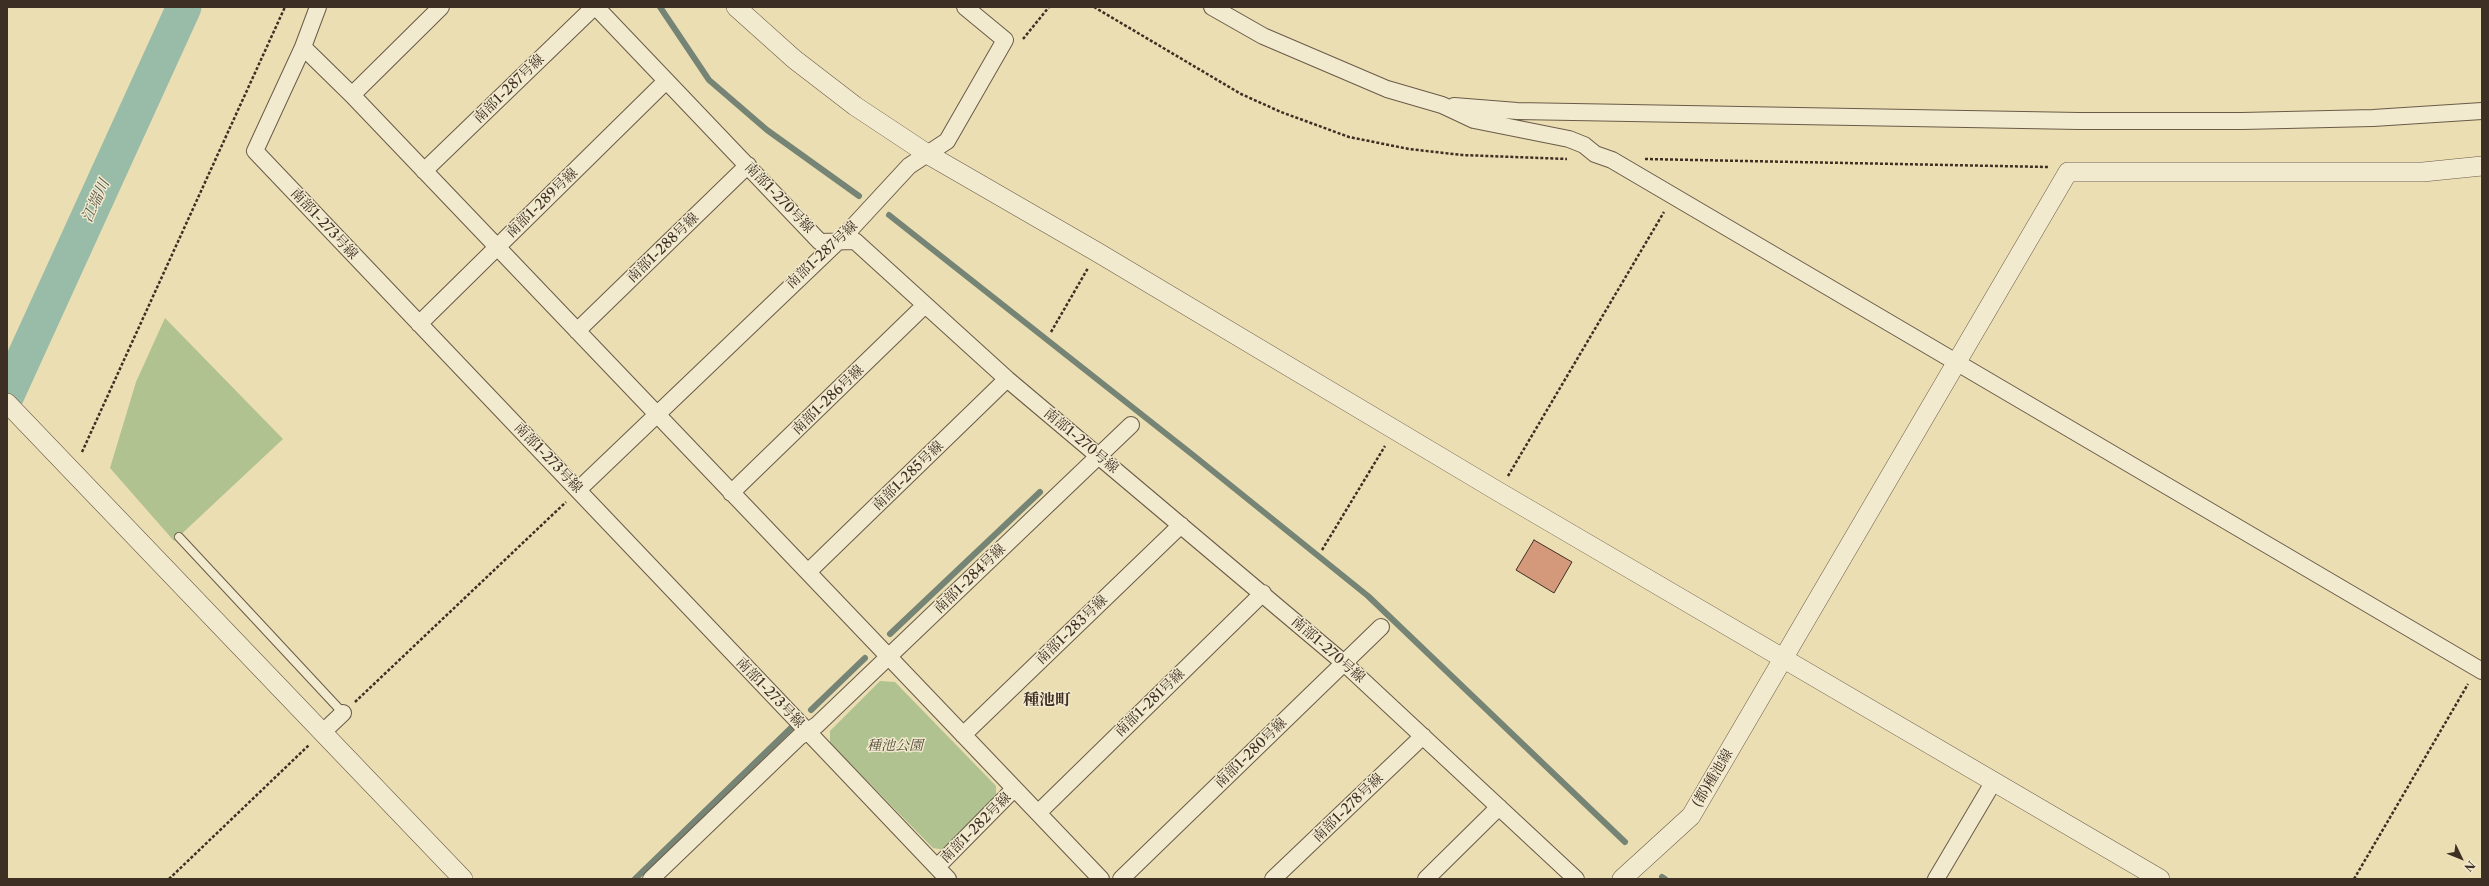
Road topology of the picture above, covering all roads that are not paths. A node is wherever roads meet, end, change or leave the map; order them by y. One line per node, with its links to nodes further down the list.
1 (318, 7): 7 (street, 南部1-273号線)
2 (441, 7): 9 (street)
3 (595, 7): 8 (street, 南部1-270号線); 15 (street, 南部1-287号線)
4 (736, 7): 12 (street)
5 (965, 7): 12 (street, 南部1-287号線)
6 (1212, 7): 10 (street)
7 (303, 47): 9 (street); 19 (street, 南部1-273号線)
8 (666, 81): 13 (street, 南部1-270号線); 17 (street, 南部1-289号線)
9 (352, 95): 15 (street)
10 (1442, 106): 11 (street); 21 (street)
11 (2482, 111)
12 (929, 155): 16 (street, 南部1-287号線); 35 (street)
13 (748, 166): 16 (street, 南部1-270号線); 20 (street, 南部1-288号線)
14 (2482, 166): 21 (street, (都)種池線)
15 (424, 171): 17 (street)
16 (836, 242): 18 (street, 南部1-270号線); 24 (street, 南部1-287号線)
17 (497, 247): 19 (street, 南部1-289号線); 20 (street)
18 (924, 306): 22 (street, 南部1-270号線); 28 (street, 南部1-286号線)
19 (419, 324): 27 (street, 南部1-273号線)
20 (577, 331): 24 (street)
21 (1956, 363): 35 (street, (都)種池線); 37 (street)
22 (1007, 379): 26 (street, 南部1-270号線); 31 (street, 南部1-285号線)
23 (7, 402): 39 (street)
24 (656, 415): 27 (street, 南部1-287号線); 28 (street)
25 (1131, 425): 26 (street, 南部1-284号線)
26 (1099, 456): 29 (street, 南部1-270号線); 34 (street, 南部1-284号線)
27 (578, 490): 40 (street, 南部1-273号線)
28 (732, 493): 31 (street)
29 (1181, 525): 32 (street, 南部1-270号線); 41 (street, 南部1-283号線)
30 (179, 537): 38 (lane)
31 (808, 572): 34 (street)
32 (1263, 593): 36 (street, 南部1-270号線); 46 (street, 南部1-281号線)
33 (1381, 627): 36 (street, 南部1-280号線)
34 (888, 657): 40 (street, 南部1-284号線); 41 (street)
35 (1784, 659): 43 (street); 56 (street, (都)種池線)
36 (1344, 663): 42 (street, 南部1-270号線); 52 (street, 南部1-280号線)
37 (2480, 670)
38 (343, 713): 39 (street)
39 (322, 732): 48 (street)
40 (808, 732): 47 (street, 南部1-273号線); 49 (street, 南部1-284号線)
41 (963, 735): 44 (street)
42 (1423, 736): 45 (street, 南部1-270号線); 53 (street, 南部1-278号線)
43 (1994, 781): 57 (street); 58 (street)
44 (1014, 788): 46 (street); 47 (street, 南部1-282号線)
45 (1499, 807): 54 (street); 55 (street, 南部1-270号線)
46 (1038, 813): 51 (street)
47 (937, 867): 50 (street, 南部1-273号線)
48 (463, 879)
49 (651, 879)
50 (948, 879)
51 (1100, 879)
52 (1121, 879)
53 (1273, 879)
54 (1426, 879)
55 (1576, 879)
56 (1622, 879)
57 (1936, 879)
58 (2160, 879)

